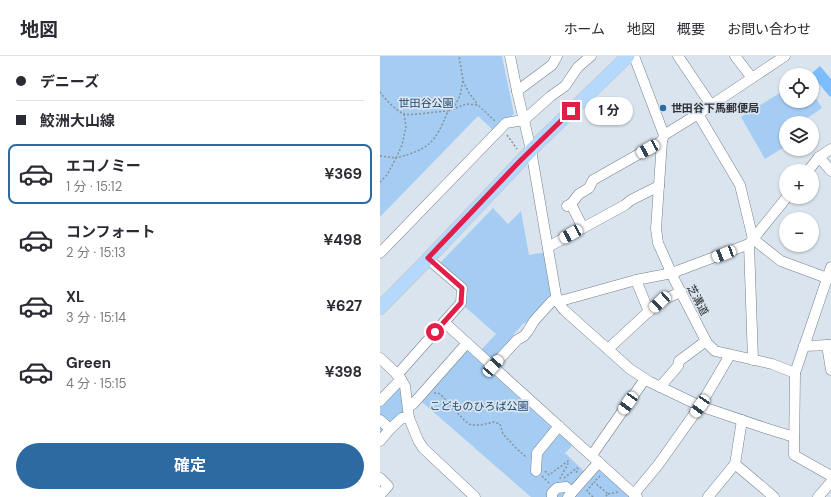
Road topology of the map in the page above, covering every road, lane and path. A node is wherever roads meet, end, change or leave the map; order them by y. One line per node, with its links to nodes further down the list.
1 (459, 56): 11 (path)
2 (510, 56): 12 (street)
3 (557, 56): 12 (street)
4 (591, 56): 20 (street)
5 (628, 56): 25 (main road)
6 (634, 56): 22 (street, 芝溝道)
7 (678, 56): 15 (street)
8 (735, 56): 10 (street)
9 (785, 56): 10 (street)
10 (752, 78): 15 (street)
11 (463, 80): 14 (path); 16 (path)
12 (517, 91): 20 (street)
13 (380, 92): 18 (path)
14 (478, 104): 16 (path); 21 (path)
15 (710, 105): 19 (street)
16 (453, 109): 17 (path)
17 (448, 111): 18 (path); 28 (path)
18 (404, 114): 28 (path)
19 (698, 114): 22 (street); 35 (street)
20 (524, 120): 21 (street); 25 (street)
21 (502, 127): 24 (path); 37 (street)
22 (663, 138): 32 (street, 芝溝道); 34 (street)
23 (831, 148): 27 (street)
24 (517, 149)
25 (531, 150): 36 (street); 38 (main road)
26 (380, 156): 28 (path)
27 (819, 157): 29 (street); 30 (street)
28 (396, 158): 31 (path)
29 (814, 164)
30 (831, 171)
31 (380, 182)
32 (659, 186): 34 (street); 40 (street, 芝溝道)
33 (781, 204): 35 (street)
34 (583, 228): 36 (street)
35 (751, 242): 40 (street); 41 (street); 55 (street)
36 (548, 247): 44 (street)
37 (380, 253)
38 (428, 258): 45 (main road); 47 (street)
39 (831, 267): 41 (street)
40 (672, 273): 42 (street); 43 (street, 芝溝道)
41 (827, 278): 51 (street)
42 (636, 280): 44 (street); 46 (street)
43 (681, 292): 46 (street); 48 (street, 芝溝道)
44 (556, 301): 52 (street); 56 (street)
45 (380, 308)
46 (649, 312): 52 (street)
47 (444, 322): 49 (street); 59 (street)
48 (706, 341): 53 (street, 芝溝道); 61 (street)
49 (467, 343): 56 (street); 64 (street)
50 (829, 345): 51 (street); 57 (street)
51 (804, 346): 58 (street)
52 (608, 349): 60 (street)
53 (730, 355): 55 (street, 芝溝道); 65 (street)
54 (380, 358): 59 (street)
55 (753, 360): 58 (street, 芝溝道)
56 (493, 366): 69 (street)
57 (831, 370)
58 (795, 372): 71 (street)
59 (399, 377): 63 (street); 64 (street)
60 (645, 379): 61 (street); 73 (street)
61 (660, 387): 65 (street)
62 (438, 393): 75 (path)
63 (380, 401)
64 (408, 406): 66 (street)
65 (700, 406): 68 (street); 86 (street)
66 (409, 418): 70 (street); 87 (street)
67 (380, 420): 70 (street)
68 (742, 420): 71 (street); 74 (street)
69 (559, 426): 73 (street); 75 (street)
70 (390, 429): 72 (street)
71 (794, 437): 77 (street)
72 (380, 440)
73 (595, 458): 76 (street); 83 (street)
74 (735, 464): 90 (street); 91 (street)
75 (536, 468): 81 (path); 83 (path)
76 (606, 469): 79 (path); 86 (street)
77 (831, 476)
78 (380, 478): 85 (street)
79 (594, 482): 84 (path); 88 (path)
80 (831, 482): 92 (street)
81 (554, 491): 83 (street)
82 (618, 492): 84 (path)
83 (569, 493)
84 (608, 494): 89 (path)
85 (380, 495)
86 (636, 495)
87 (475, 497)
88 (593, 497)
89 (605, 497)
90 (708, 497)
91 (774, 497)
92 (818, 497)

